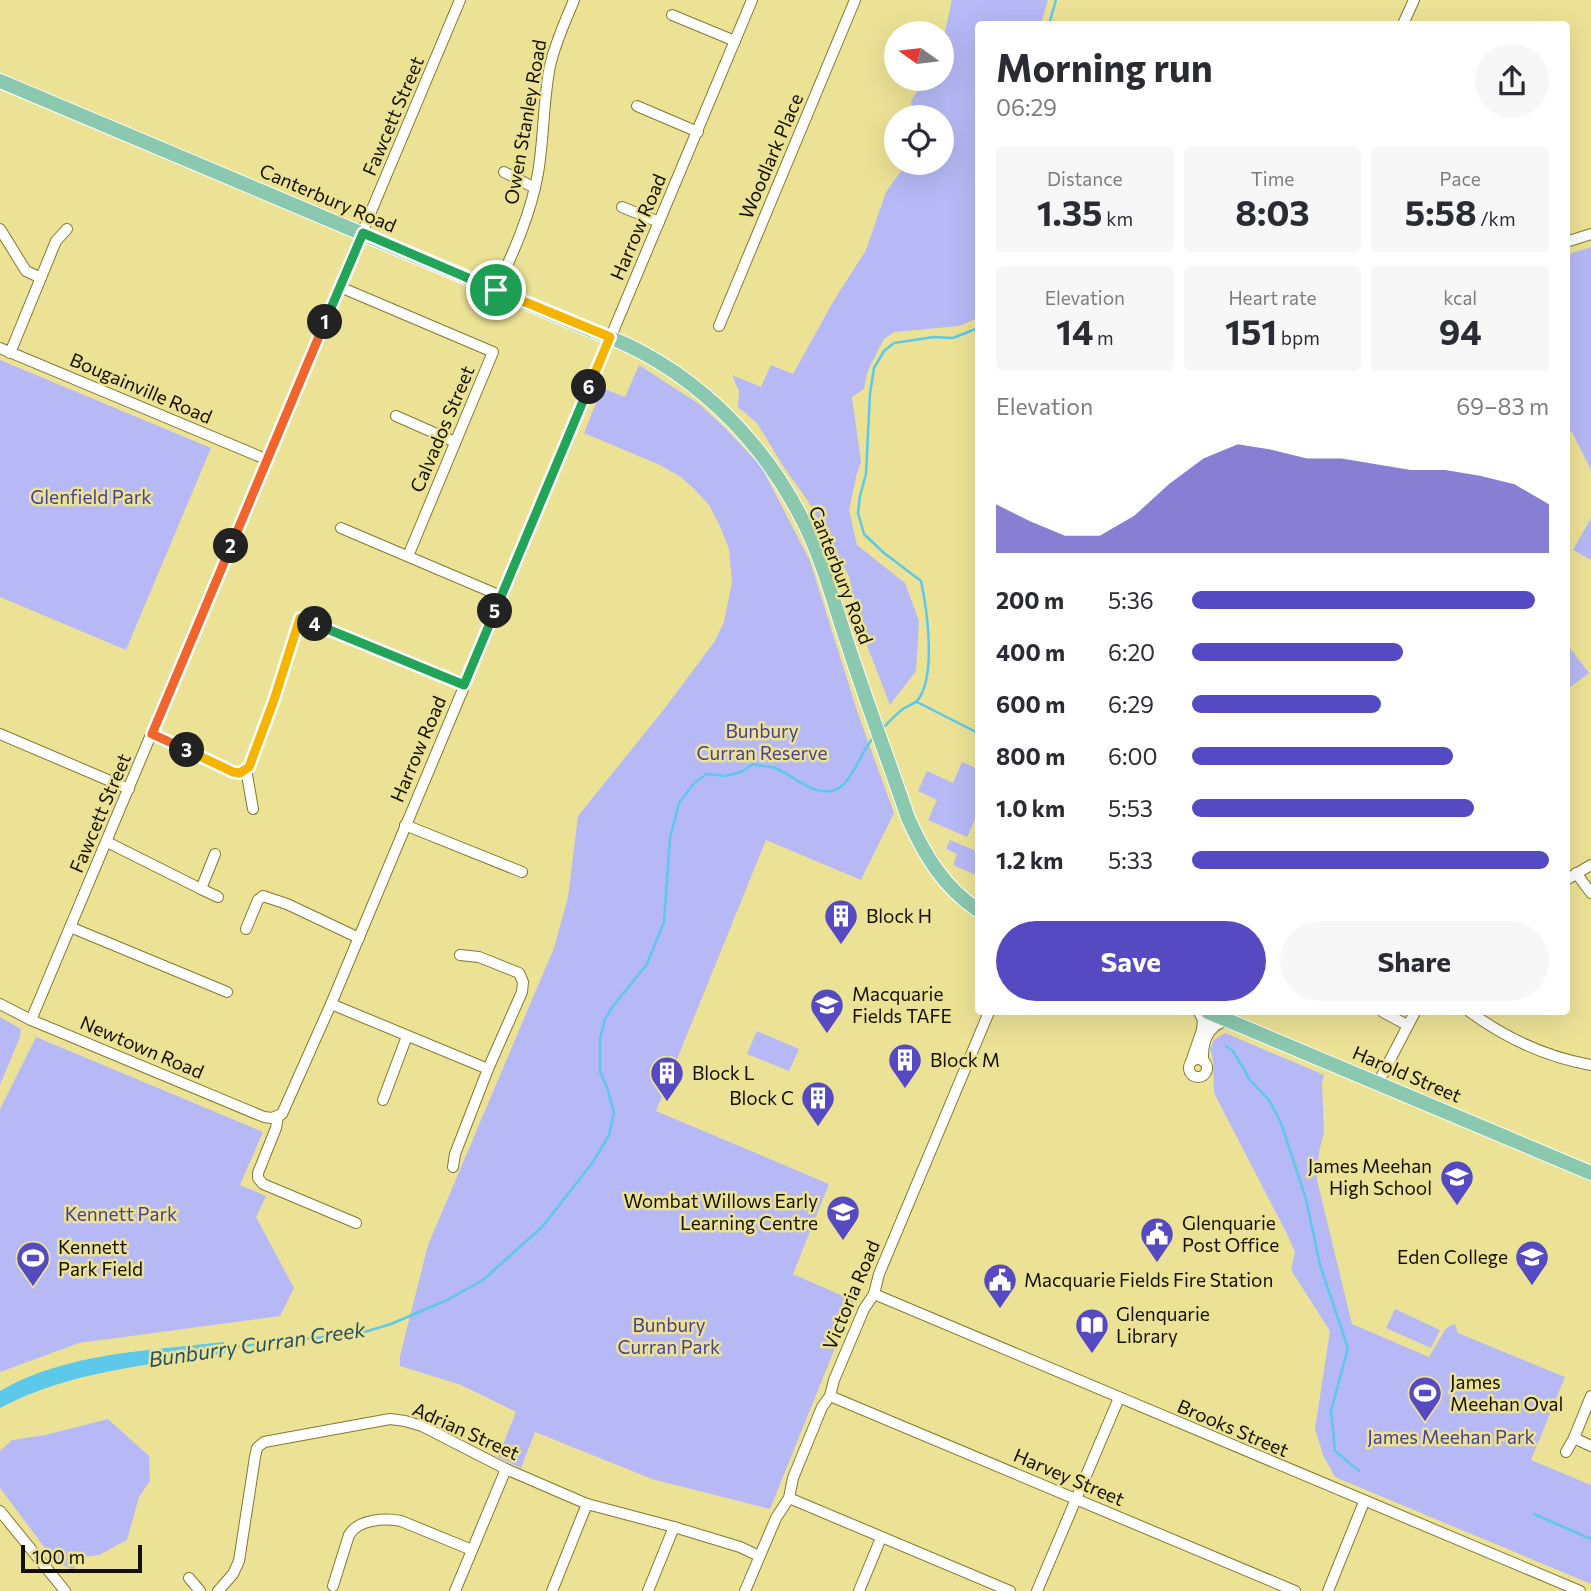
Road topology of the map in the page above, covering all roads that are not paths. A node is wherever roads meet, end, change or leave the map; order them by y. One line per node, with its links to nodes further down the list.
1 (460, 0): 18 (street, Fawcett Street)
2 (574, 0): 13 (street, Owen Stanley Road)
3 (752, 0): 8 (street, Harrow Road)
4 (855, 0): 24 (street, Woodlark Place)
5 (1414, 0): 7 (street)
6 (672, 15): 8 (street)
7 (1404, 21)
8 (735, 41): 11 (street, Harrow Road)
9 (0, 81): 18 (main road, Canterbury Road)
10 (637, 106): 11 (street)
11 (698, 132): 15 (street, Harrow Road)
12 (504, 172): 13 (street)
13 (534, 188): 23 (street, Owen Stanley Road)
14 (622, 207): 15 (street)
15 (659, 222): 25 (street, Harrow Road)
16 (0, 229): 21 (street)
17 (67, 229): 21 (street)
18 (363, 233): 22 (street, Fawcett Street); 23 (main road, Canterbury Road)
19 (1591, 234): 20 (street)
20 (1570, 241)
21 (41, 278): 26 (street)
22 (340, 287): 28 (street, Calvados Street); 29 (street, Fawcett Street)
23 (496, 290): 25 (main road, Canterbury Road)
24 (719, 326)
25 (610, 337): 32 (street, Harrow Road); 48 (main road, Canterbury Road)
26 (5, 350): 29 (street, Bougainville Road)
27 (396, 416): 28 (street)
28 (455, 442): 31 (street, Calvados Street)
29 (268, 460): 35 (street, Fawcett Street)
30 (341, 528): 31 (street)
31 (408, 556): 32 (street)
32 (501, 596): 33 (street, Harrow Road)
33 (464, 685): 36 (street); 39 (street, Harrow Road)
34 (0, 734): 37 (street)
35 (152, 734): 36 (street); 37 (street, Fawcett Street)
36 (246, 769): 38 (street)
37 (129, 789): 40 (street, Fawcett Street)
38 (253, 809)
39 (405, 825): 43 (street); 51 (street, Harrow Road)
40 (107, 842): 45 (street); 49 (street, Fawcett Street)
41 (215, 854): 45 (street)
42 (1591, 865): 44 (street)
43 (522, 872)
44 (1571, 876): 46 (street)
45 (201, 889): 47 (street)
46 (1591, 893)
47 (218, 897)
48 (975, 907)
49 (70, 927): 53 (street); 61 (street, Fawcett Street)
50 (246, 929): 51 (street)
51 (359, 938): 55 (street, Harrow Road)
52 (460, 955): 67 (street)
53 (227, 992)
54 (0, 1004): 61 (street, Newtown Road)
55 (331, 1004): 63 (street); 70 (street, Harrow Road)
56 (988, 1015): 74 (street, Victoria Road)
57 (1388, 1015): 62 (street)
58 (1413, 1015): 62 (street)
59 (1476, 1015): 66 (street)
60 (1207, 1019): 64 (street); 65 (street); 68 (main road, Harold Street)
61 (31, 1020): 70 (street, Newtown Road)
62 (1407, 1026): 68 (street)
63 (407, 1037): 67 (street); 69 (street)
64 (1203, 1061): 65 (street); 65 (street)
65 (1191, 1062)
66 (1591, 1065)
67 (488, 1069): 71 (street)
68 (1378, 1083): 72 (main road, Harold Street)
69 (383, 1100)
70 (275, 1117): 73 (street, Harrow Road)
71 (453, 1167)
72 (1591, 1173)
73 (356, 1223)
74 (874, 1294): 75 (street, Victoria Road); 77 (street, Brooks Street)
75 (830, 1396): 82 (street, Victoria Road); 83 (street, Harvey Street)
76 (1591, 1396): 78 (street)
77 (1119, 1398): 83 (street); 84 (street, Brooks Street)
78 (1574, 1438): 79 (street); 80 (street)
79 (1591, 1447)
80 (1566, 1452)
81 (506, 1469): 85 (street, Adrian Street); 89 (street); 95 (street, Adrian Street)
82 (789, 1498): 88 (street); 90 (street, Victoria Road)
83 (1076, 1500): 102 (street); 103 (street, Harvey Street)
84 (1364, 1502): 104 (street); 105 (street, Brooks Street)
85 (587, 1504): 87 (street, Adrian Street); 97 (street)
86 (0, 1511): 93 (street)
87 (674, 1527): 90 (street, Adrian Street); 98 (street)
88 (881, 1538): 100 (street); 101 (street)
89 (472, 1550): 92 (street); 96 (street)
90 (759, 1556): 99 (street, Victoria Road)
91 (189, 1578): 94 (street)
92 (333, 1586)
93 (65, 1591)
94 (200, 1591)
95 (218, 1591)
96 (455, 1591)
97 (552, 1591)
98 (648, 1591)
99 (745, 1591)
100 (859, 1591)
101 (1010, 1591)
102 (1037, 1591)
103 (1294, 1591)
104 (1328, 1591)
105 (1580, 1591)

